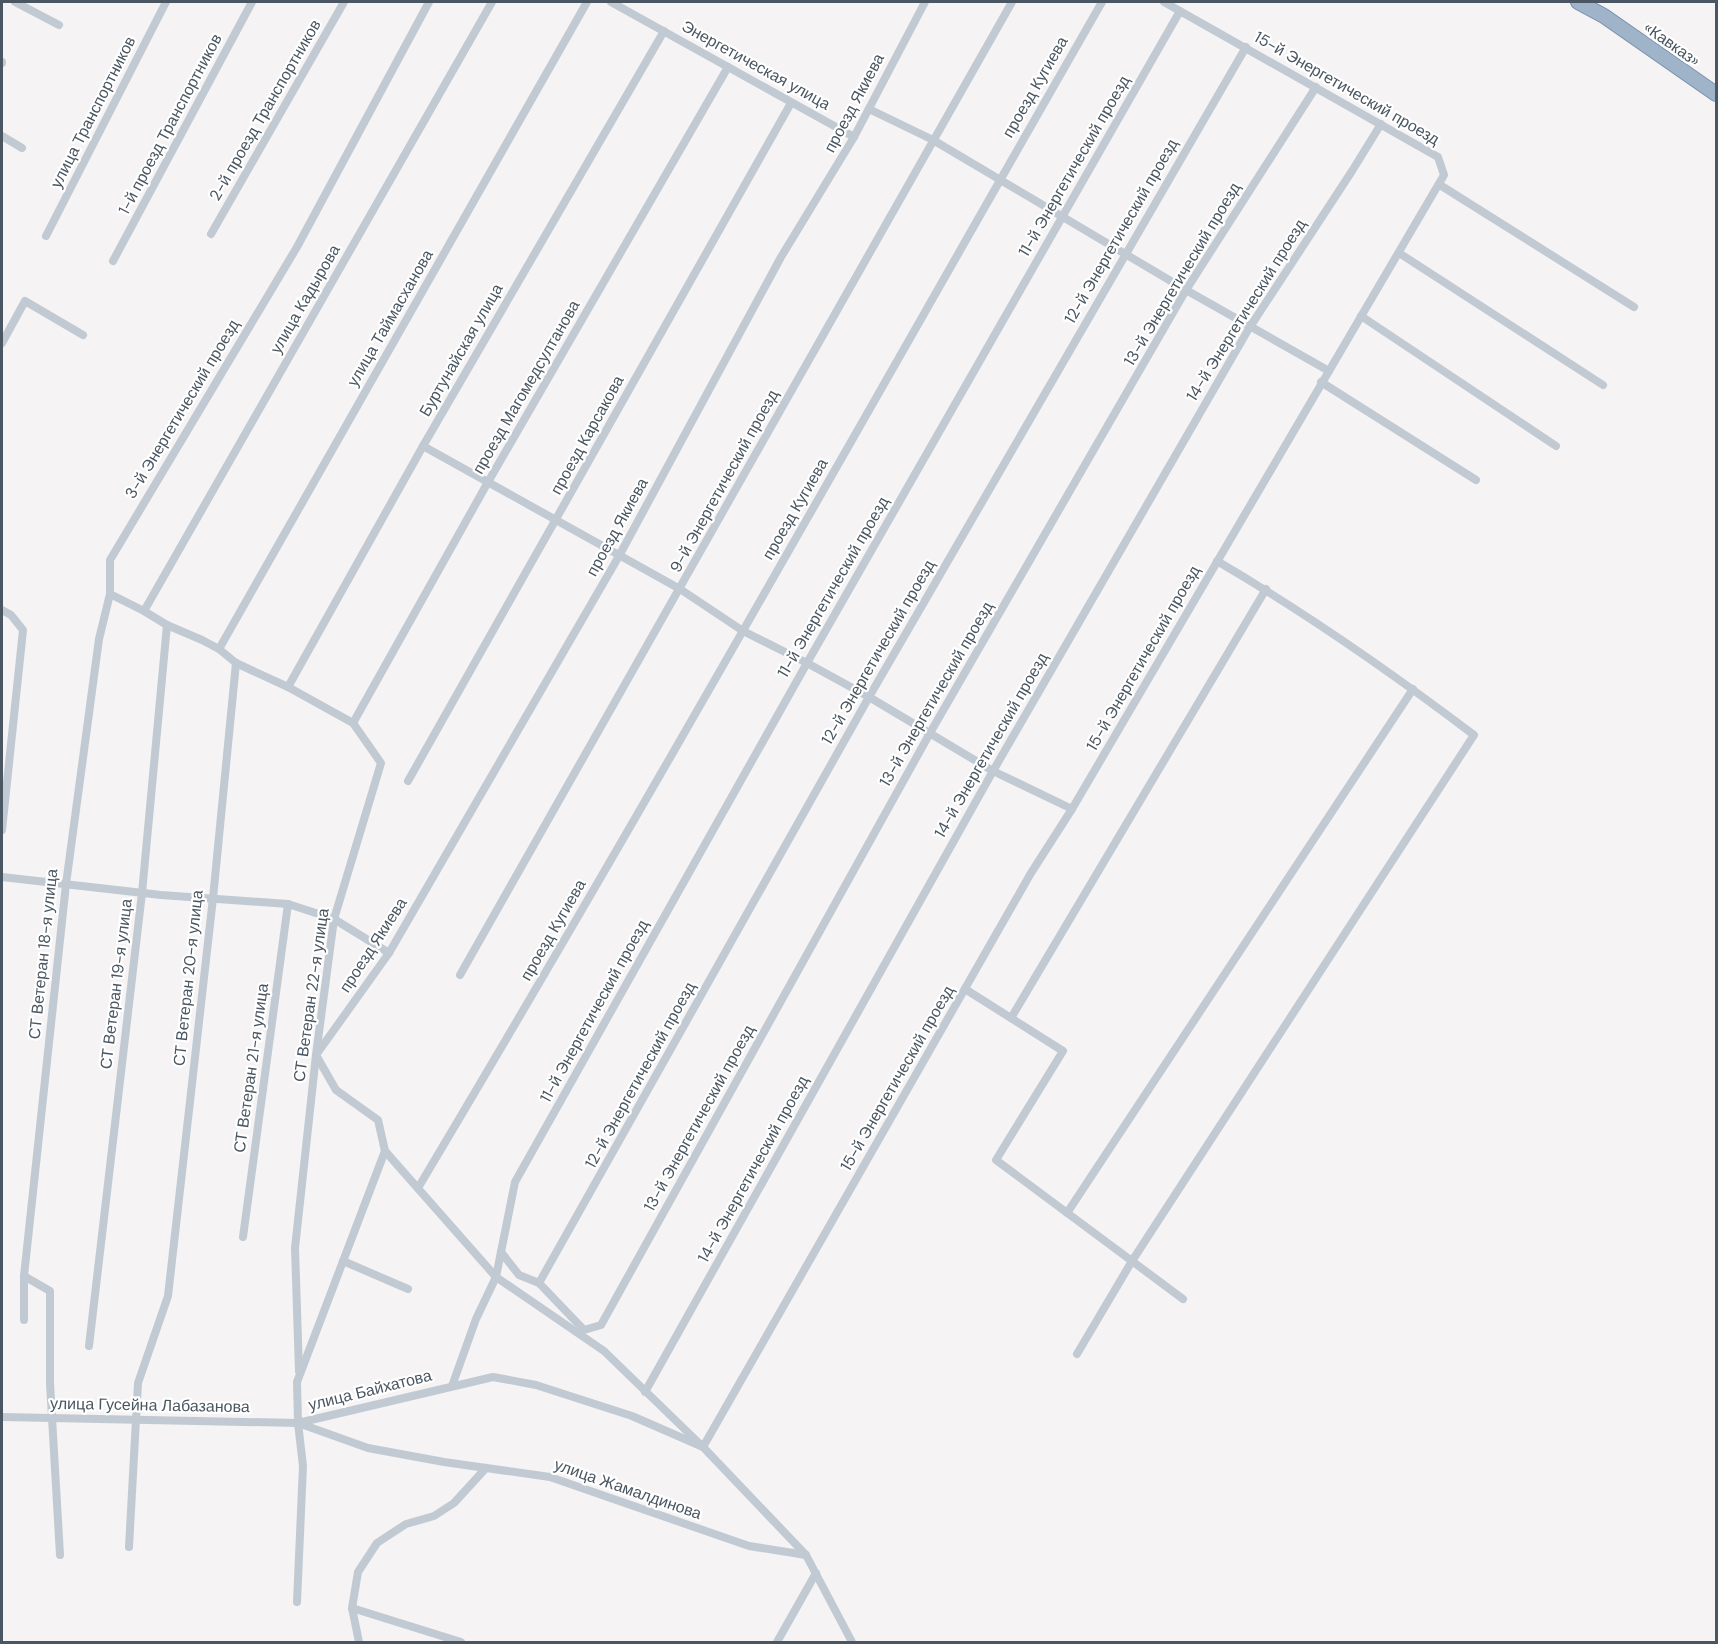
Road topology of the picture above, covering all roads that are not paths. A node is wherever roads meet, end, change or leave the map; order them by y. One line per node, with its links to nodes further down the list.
1 (15, 2): 15 (street)
2 (166, 2): 32 (street, улица Транспортников)
3 (252, 2): 35 (street, 1-й проезд Транспортников)
4 (344, 2): 31 (street, 2-й проезд Транспортников)
5 (429, 2): 54 (street, 3-й Энергетический проезд)
6 (492, 2): 56 (street, улица Кадырова)
7 (587, 2): 60 (street, улица Таймасханова)
8 (611, 2): 16 (street, Энергетическая улица)
9 (925, 2): 22 (street, проезд Якиева)
10 (1012, 2): 26 (street, 9-й Энергетический проезд)
11 (1102, 2): 28 (street, проезд Кугиева)
12 (1164, 2): 14 (street, 15-й Энергетический проезд)
13 (1578, 2): 20 (highway, «Кавказ»)
14 (1180, 11): 17 (street, 15-й Энергетический проезд); 30 (street, 11-й Энергетический проезд)
15 (59, 25)
16 (664, 31): 18 (street, Энергетическая улица); 45 (street, Буртунайская улица)
17 (1246, 47): 19 (street, 15-й Энергетический проезд); 34 (street, 12-й Энергетический проезд)
18 (728, 67): 21 (street, Энергетическая улица); 48 (street, проезд Магомедсултанова)
19 (1316, 87): 23 (street, 15-й Энергетический проезд); 36 (street, 13-й Энергетический проезд)
20 (1716, 94)
21 (791, 103): 25 (street, Энергетическая улица); 49 (street, проезд Карсакова)
22 (868, 109): 25 (street, проезд Якиева); 26 (street)
23 (1381, 124): 29 (street, 15-й Энергетический проезд); 39 (street, 14-й Энергетический проезд)
24 (2, 136): 27 (street)
25 (855, 137): 50 (street, проезд Якиева)
26 (933, 140): 28 (street); 52 (street, 9-й Энергетический проезд)
27 (22, 148)
28 (999, 180): 30 (street); 59 (street, проезд Кугиева)
29 (1440, 185): 33 (street, 15-й Энергетический проезд); 37 (street)
30 (1062, 217): 34 (street); 62 (street, 11-й Энергетический проезд)
31 (211, 234)
32 (46, 236)
33 (1399, 253): 38 (street, 15-й Энергетический проезд); 44 (street)
34 (1125, 254): 36 (street); 65 (street, 12-й Энергетический проезд)
35 (113, 261)
36 (1186, 290): 39 (street); 67 (street, 13-й Энергетический проезд)
37 (1634, 307)
38 (1361, 316): 42 (street, 15-й Энергетический проезд); 46 (street)
39 (1250, 326): 42 (street); 68 (street, 14-й Энергетический проезд)
40 (83, 335): 41 (street)
41 (2, 343)
42 (1329, 371): 43 (street, 15-й Энергетический проезд)
43 (1322, 382): 47 (street); 51 (street, 15-й Энергетический проезд)
44 (1603, 385)
45 (423, 446): 48 (street); 63 (street, Буртунайская улица)
46 (1556, 446)
47 (1476, 480)
48 (488, 482): 49 (street); 66 (street, проезд Магомедсултанова)
49 (556, 520): 50 (street); 69 (street, проезд Карсакова)
50 (620, 556): 52 (street); 78 (street, проезд Якиева)
51 (1217, 561): 53 (street); 70 (street, 15-й Энергетический проезд)
52 (680, 589): 59 (street); 79 (street, 9-й Энергетический проезд)
53 (1266, 589): 64 (street); 81 (street)
54 (110, 594): 56 (street); 73 (street, СТ Ветеран 18-я улица)
55 (2, 610): 57 (street)
56 (144, 611): 58 (street)
57 (6, 617): 71 (street)
58 (167, 625): 60 (street); 74 (street, СТ Ветеран 19-я улица)
59 (743, 631): 62 (street); 84 (street, проезд Кугиева)
60 (219, 649): 61 (street)
61 (236, 663): 63 (street); 75 (street, СТ Ветеран 20-я улица)
62 (807, 663): 65 (street); 87 (street, 11-й Энергетический проезд)
63 (288, 687): 66 (street)
64 (1413, 689): 85 (street); 89 (street)
65 (869, 697): 67 (street); 92 (street, 12-й Энергетический проезд)
66 (353, 723): 77 (street, СТ Ветеран 22-я улица)
67 (930, 732): 68 (street); 96 (street, 13-й Энергетический проезд)
68 (993, 771): 70 (street); 102 (street, 14-й Энергетический проезд)
69 (408, 781)
70 (1072, 809): 80 (street, 15-й Энергетический проезд)
71 (2, 830)
72 (2, 877): 73 (street)
73 (66, 884): 74 (street); 90 (street, СТ Ветеран 18-я улица)
74 (142, 893): 75 (street); 97 (street, СТ Ветеран 19-я улица)
75 (213, 898): 76 (street); 105 (street, СТ Ветеран 20-я улица)
76 (288, 904): 77 (street); 86 (street, СТ Ветеран 21-я улица)
77 (334, 919): 78 (street); 82 (street, СТ Ветеран 22-я улица)
78 (389, 953): 82 (street, проезд Якиева)
79 (460, 975)
80 (965, 989): 81 (street); 107 (street, 15-й Энергетический проезд)
81 (1011, 1018): 85 (street)
82 (316, 1055): 83 (street); 100 (street, СТ Ветеран 22-я улица)
83 (385, 1151): 84 (street); 88 (street, улица Байхатова)
84 (418, 1188): 91 (street)
85 (1067, 1213): 89 (street)
86 (243, 1237)
87 (501, 1252): 91 (street, 11-й Энергетический проезд); 92 (street)
88 (343, 1261): 93 (street); 100 (street, улица Байхатова)
89 (1132, 1261): 94 (street); 99 (street)
90 (24, 1276): 95 (street, СТ Ветеран 18-я улица); 104 (street)
91 (496, 1277): 98 (street); 101 (street, 11-й Энергетический проезд)
92 (542, 1279): 96 (street)
93 (408, 1289)
94 (1183, 1299)
95 (24, 1320)
96 (584, 1330): 98 (street)
97 (89, 1346)
98 (604, 1351): 102 (street)
99 (1077, 1354)
100 (299, 1375): 106 (street, улица Байхатова)
101 (452, 1386): 106 (street, улица Байхатова); 107 (street, улица Байхатова)
102 (645, 1392): 107 (street)
103 (2, 1417): 104 (street, улица Гусейна Лабазанова)
104 (52, 1419): 105 (street, улица Гусейна Лабазанова); 110 (street)
105 (136, 1420): 106 (street, улица Гусейна Лабазанова); 109 (street, СТ Ветеран 20-я улица)
106 (298, 1423): 108 (street, улица Жамалдинова); 113 (street)
107 (703, 1447): 111 (street)
108 (486, 1468): 111 (street, улица Жамалдинова); 114 (street)
109 (129, 1547)
110 (60, 1555)
111 (806, 1555): 112 (street)
112 (816, 1573): 117 (street); 118 (street)
113 (297, 1602)
114 (352, 1608): 115 (street); 116 (street)
115 (359, 1642)
116 (461, 1642)
117 (777, 1642)
118 (852, 1642)

